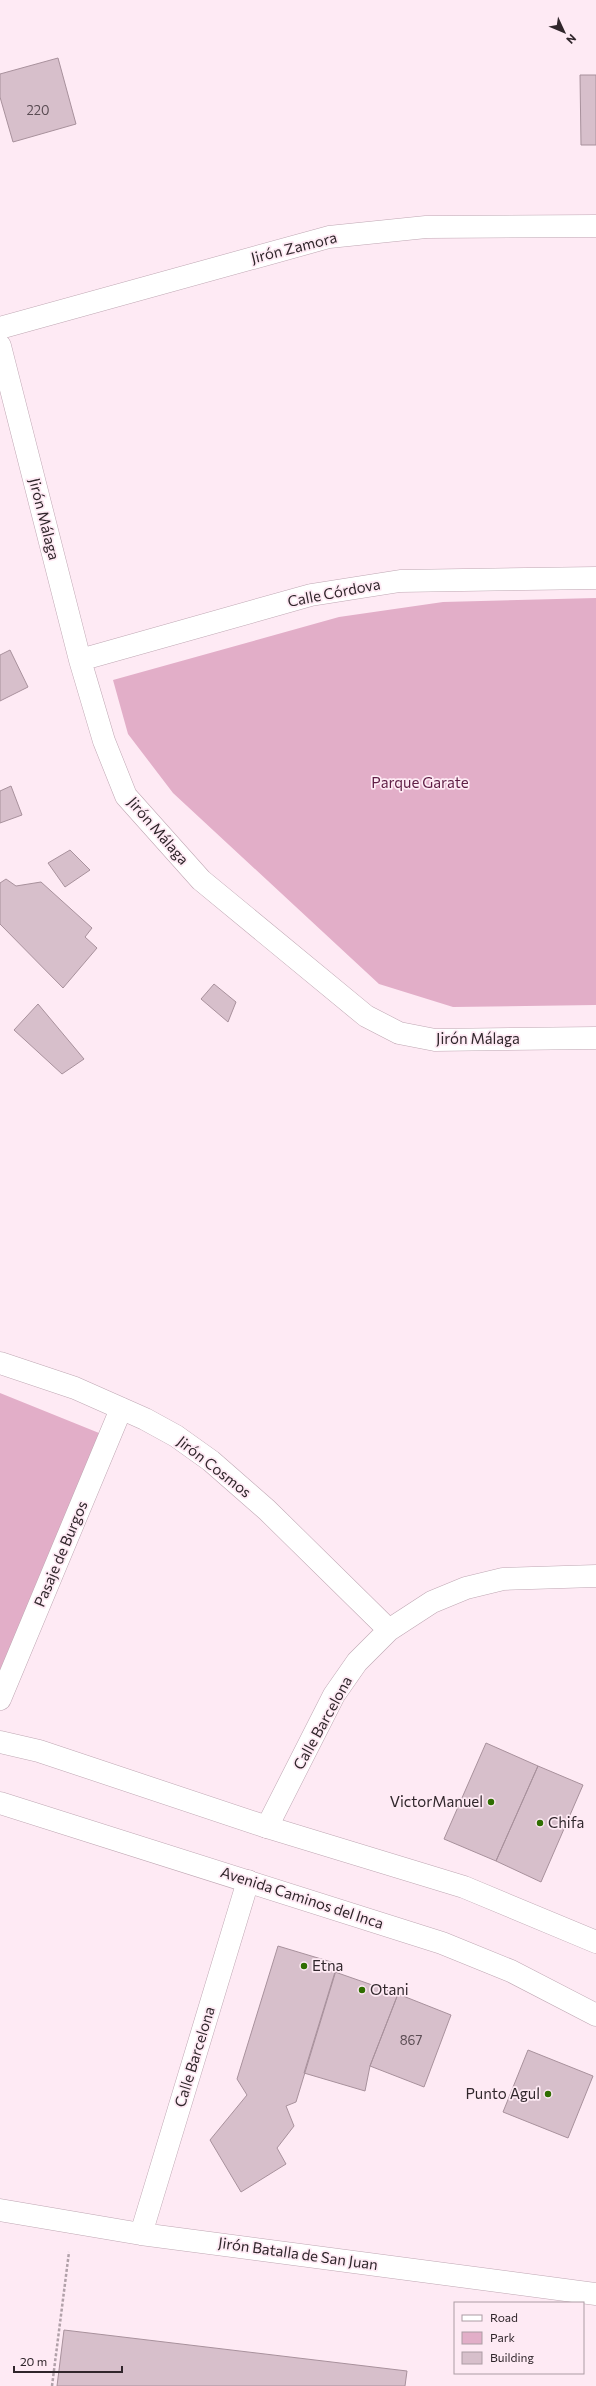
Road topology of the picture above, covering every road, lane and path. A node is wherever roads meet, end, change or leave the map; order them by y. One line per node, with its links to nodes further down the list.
1 (596, 226): 2 (street, Jirón Zamora)
2 (0, 328)
3 (0, 346): 5 (street, Jirón Málaga)
4 (596, 578): 5 (street, Calle Córdova)
5 (80, 660): 6 (street, Jirón Málaga)
6 (596, 1038)
7 (0, 1363): 8 (street, Jirón Cosmos)
8 (121, 1409): 10 (street, Jirón Cosmos); 11 (street, Pasaje de Burgos)
9 (596, 1576): 10 (street, Calle Barcelona)
10 (389, 1630): 14 (street, Calle Barcelona)
11 (0, 1699)
12 (0, 1742): 14 (street)
13 (0, 1803): 15 (street, Avenida Caminos del Inca)
14 (268, 1828): 16 (street)
15 (248, 1881): 17 (street, Avenida Caminos del Inca); 20 (street, Calle Barcelona)
16 (596, 1942)
17 (596, 2015)
18 (0, 2210): 19 (street, Jirón Batalla de San Juan)
19 (73, 2222): 20 (street, Jirón Batalla de San Juan); 22 (path)
20 (141, 2234): 21 (street, Jirón Batalla de San Juan)
21 (596, 2294)
22 (52, 2386)

